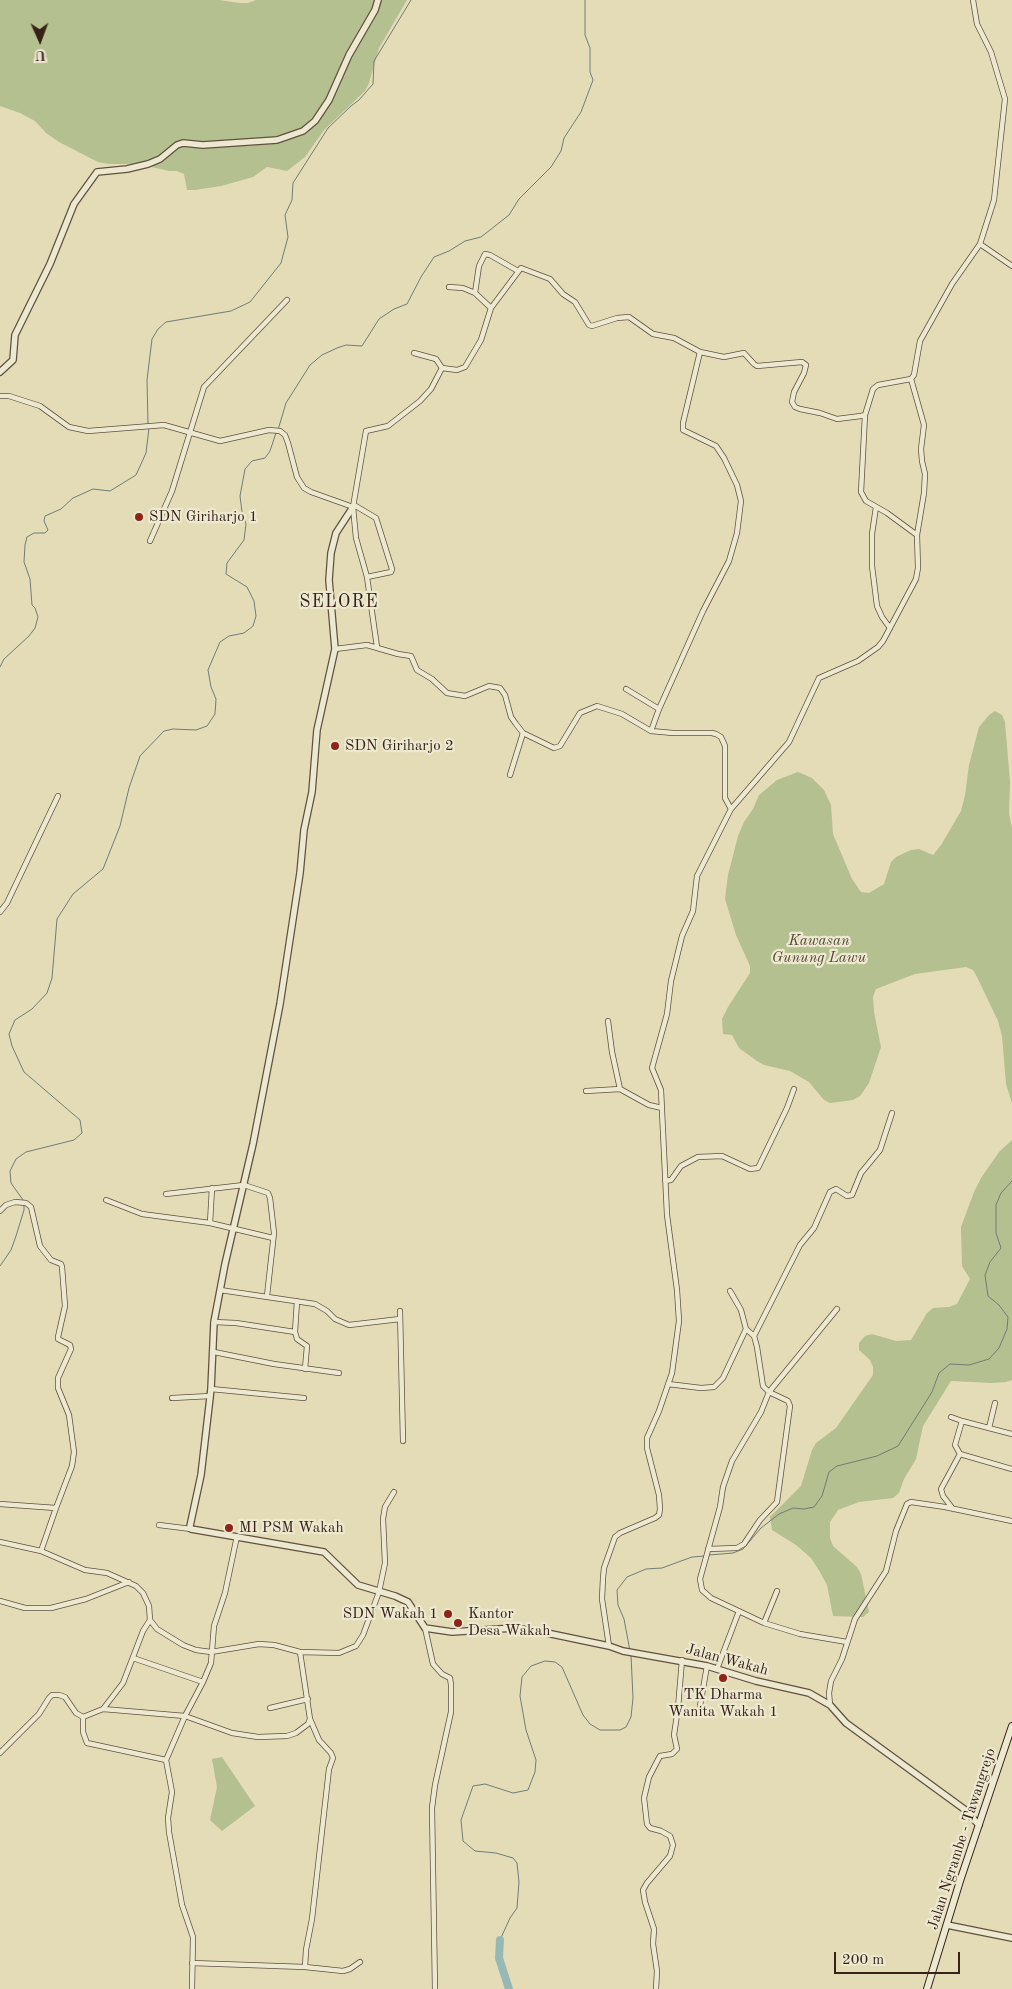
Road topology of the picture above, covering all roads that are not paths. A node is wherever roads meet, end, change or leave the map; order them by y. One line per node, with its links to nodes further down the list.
1 (378, 0): 13 (street)
2 (973, 0): 3 (street)
3 (980, 244): 4 (street); 14 (street)
4 (1012, 266)
5 (518, 271): 7 (street); 9 (street); 10 (street)
6 (449, 287): 7 (street)
7 (475, 293): 9 (street)
8 (287, 300): 17 (street)
9 (491, 308): 12 (street)
10 (700, 352): 16 (street); 27 (street)
11 (414, 353): 12 (street)
12 (442, 368): 18 (street)
13 (0, 372)
14 (911, 379): 16 (street); 20 (street)
15 (0, 396): 17 (street)
16 (865, 415): 19 (street)
17 (190, 433): 18 (street); 21 (street)
18 (353, 506): 22 (street); 22 (street); 25 (street)
19 (876, 507): 20 (street); 23 (street)
20 (917, 535): 23 (street)
21 (150, 541)
22 (367, 577): 24 (street)
23 (890, 628): 32 (street)
24 (377, 647): 25 (street); 29 (street)
25 (335, 649): 41 (street)
26 (626, 689): 27 (street)
27 (659, 709): 28 (street)
28 (651, 730): 29 (street); 32 (street)
29 (523, 733): 30 (street)
30 (510, 775)
31 (58, 796): 33 (street)
32 (731, 809): 38 (street)
33 (0, 912)
34 (608, 1021): 36 (street)
35 (794, 1088): 40 (street)
36 (620, 1089): 37 (street); 38 (street)
37 (586, 1091)
38 (662, 1108): 40 (street)
39 (892, 1113): 59 (street)
40 (665, 1181): 63 (street)
41 (244, 1185): 42 (street); 47 (street); 48 (street)
42 (212, 1188): 43 (street); 46 (street)
43 (166, 1194)
44 (106, 1200): 46 (street)
45 (0, 1212): 79 (street)
46 (210, 1223): 47 (street)
47 (234, 1228): 48 (street); 49 (street)
48 (273, 1238): 51 (street)
49 (220, 1290): 51 (street); 56 (street)
50 (730, 1292): 57 (street)
51 (267, 1296): 52 (street)
52 (297, 1301): 55 (street); 58 (street)
53 (837, 1309): 65 (street)
54 (400, 1312): 55 (street)
55 (400, 1319): 74 (street)
56 (214, 1322): 58 (street); 60 (street)
57 (746, 1329): 59 (street); 63 (street)
58 (295, 1332): 61 (street)
59 (754, 1336): 65 (street)
60 (214, 1352): 61 (street); 64 (street)
61 (305, 1369): 62 (street)
62 (339, 1373)
63 (668, 1384): 97 (street)
64 (211, 1389): 66 (street); 68 (street)
65 (769, 1392): 87 (street); 87 (street)
66 (210, 1396): 67 (street); 83 (street)
67 (172, 1398)
68 (304, 1398)
69 (995, 1404): 72 (street)
70 (951, 1417): 71 (street)
71 (962, 1421): 72 (street); 75 (street)
72 (989, 1428): 73 (street)
73 (1012, 1434)
74 (403, 1441)
75 (960, 1454): 76 (street); 80 (street)
76 (1012, 1469)
77 (394, 1492): 90 (street)
78 (0, 1504): 79 (street)
79 (56, 1508): 86 (street)
80 (954, 1510): 81 (street); 96 (street)
81 (1012, 1521)
82 (160, 1524): 83 (street)
83 (191, 1530): 84 (street)
84 (237, 1536): 90 (street); 98 (street)
85 (0, 1542): 86 (street)
86 (41, 1551): 88 (street)
87 (707, 1551): 92 (street)
88 (129, 1582): 91 (street); 93 (street)
89 (777, 1591): 94 (street)
90 (379, 1592): 95 (street); 99 (street)
91 (0, 1601)
92 (739, 1611): 94 (street); 103 (street)
93 (150, 1620): 98 (street); 100 (street)
94 (764, 1623): 96 (street)
95 (425, 1628): 97 (street, Jalan Wakah); 123 (street)
96 (847, 1642): 106 (street)
97 (609, 1646): 101 (street, Jalan Wakah)
98 (211, 1652): 99 (street); 104 (street)
99 (300, 1652): 105 (street)
100 (134, 1658): 104 (street); 109 (street)
101 (682, 1660): 102 (street, Jalan Wakah); 124 (street)
102 (708, 1666): 103 (street, Jalan Wakah); 107 (street)
103 (717, 1669): 106 (street, Jalan Wakah)
104 (203, 1682): 110 (street)
105 (308, 1699): 108 (street); 112 (street)
106 (830, 1705): 116 (street, Jalan Wakah)
107 (700, 1706)
108 (270, 1708)
109 (103, 1709): 110 (street); 111 (street)
110 (185, 1716): 112 (street); 115 (street)
111 (83, 1717): 114 (street); 115 (street)
112 (310, 1719): 121 (street)
113 (1012, 1726): 116 (main road, Jalan Ngrambe - Tawangrejo)
114 (0, 1753)
115 (166, 1760): 119 (street)
116 (979, 1825): 117 (main road, Jalan Ngrambe - Tawangrejo)
117 (947, 1925): 118 (street); 125 (main road, Jalan Ngrambe - Tawangrejo)
118 (1012, 1938)
119 (192, 1962): 121 (street); 122 (street)
120 (360, 1962): 121 (street)
121 (305, 1968)
122 (192, 1989)
123 (435, 1989)
124 (656, 1989)
125 (927, 1989)

